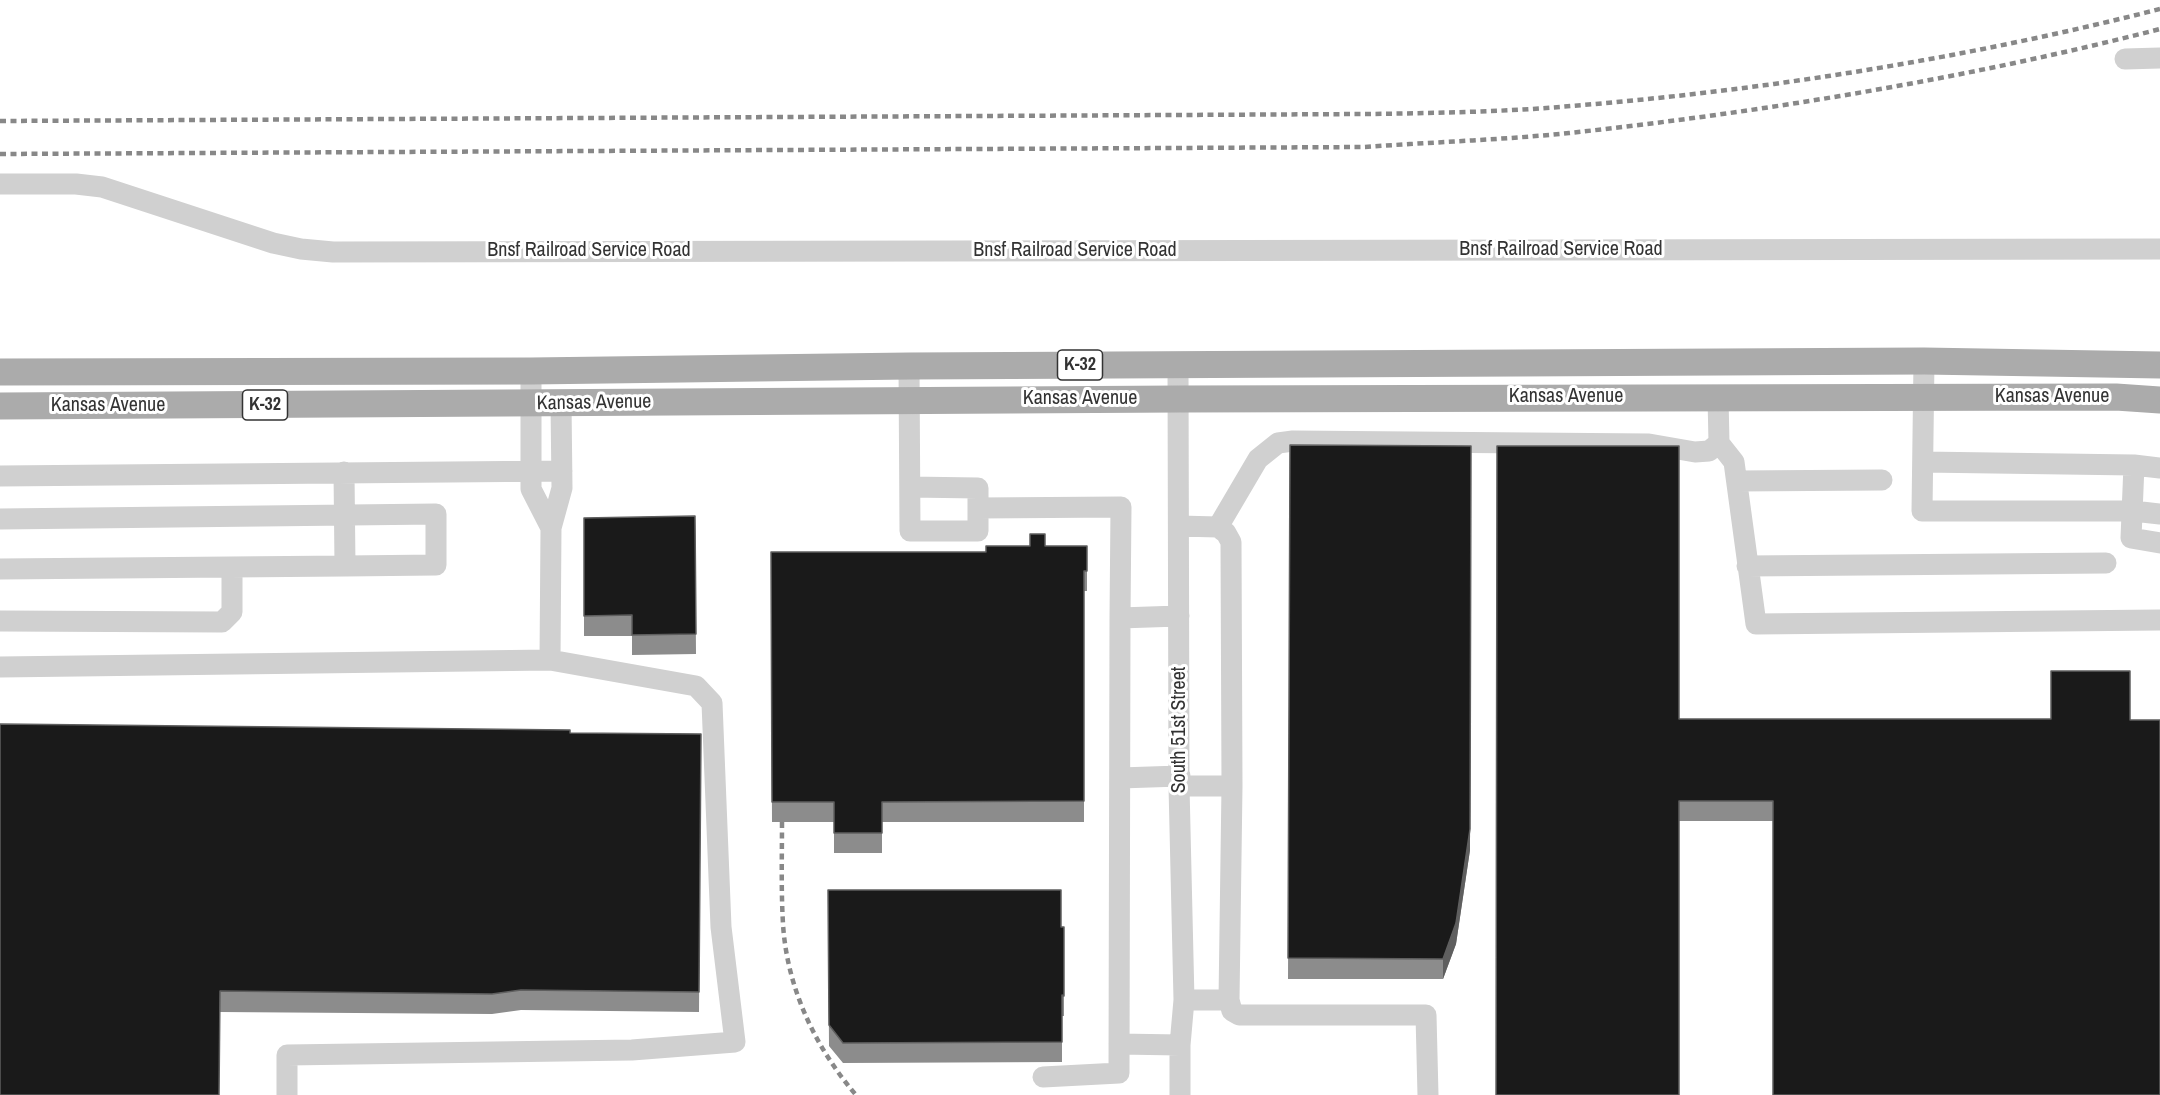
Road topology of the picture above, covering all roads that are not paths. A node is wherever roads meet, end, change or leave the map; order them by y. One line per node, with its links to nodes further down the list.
1 (2160, 58): 2 (street)
2 (2125, 59)
3 (0, 184): 4 (street, Bnsf Railroad Service Road)
4 (2160, 249)
5 (1924, 362): 6 (main road, Kansas Avenue / K-32); 7 (main road, Kansas Avenue / K-32); 12 (street)
6 (1178, 364): 8 (main road, Kansas Avenue / K-32); 13 (street, South 51st Street)
7 (2160, 365)
8 (909, 366): 9 (main road, Kansas Avenue / K-32); 14 (street)
9 (531, 370): 10 (main road, Kansas Avenue / K-32); 17 (street)
10 (0, 372)
11 (1718, 397): 12 (main road, Kansas Avenue / K-32); 13 (main road, Kansas Avenue / K-32); 19 (street)
12 (1924, 397): 15 (main road, Kansas Avenue / K-32); 20 (street)
13 (1179, 399): 14 (main road, Kansas Avenue / K-32); 35 (street, South 51st Street)
14 (909, 400): 16 (main road, Kansas Avenue / K-32); 29 (street)
15 (2160, 400)
16 (561, 403): 17 (main road, Kansas Avenue / K-32); 23 (street)
17 (531, 404): 18 (main road, Kansas Avenue / K-32); 25 (street)
18 (0, 406)
19 (1719, 444): 28 (street); 36 (street)
20 (1923, 462): 21 (street); 31 (street)
21 (2134, 465): 22 (street); 31 (street)
22 (2160, 468)
23 (562, 471): 25 (street); 37 (street)
24 (344, 472): 25 (street); 26 (street); 33 (street)
25 (531, 472): 37 (street)
26 (0, 476)
27 (1882, 480): 28 (street)
28 (1737, 481): 41 (street)
29 (910, 488): 30 (street); 30 (street)
30 (978, 508): 45 (street)
31 (2133, 511): 32 (street); 38 (street)
32 (2160, 514)
33 (344, 515): 34 (street); 40 (street); 40 (street)
34 (0, 519)
35 (1179, 526): 36 (street); 44 (street, South 51st Street)
36 (1218, 527): 52 (street)
37 (551, 528): 48 (street)
38 (2160, 543)
39 (2106, 563): 41 (street)
40 (345, 566): 42 (street)
41 (1747, 566): 46 (street)
42 (232, 567): 43 (street); 47 (street)
43 (0, 569)
44 (1179, 615): 45 (street); 51 (street, South 51st Street)
45 (1120, 618): 50 (street)
46 (2160, 620)
47 (0, 621)
48 (550, 660): 49 (street); 58 (street)
49 (0, 667)
50 (1120, 778): 51 (street); 55 (street)
51 (1180, 781): 52 (street); 53 (street, South 51st Street)
52 (1232, 786): 54 (street)
53 (1184, 1000): 54 (street); 56 (street, South 51st Street)
54 (1229, 1000): 60 (street)
55 (1119, 1044): 56 (street); 57 (street)
56 (1180, 1045): 59 (street, South 51st Street)
57 (1043, 1077)
58 (287, 1095)
59 (1180, 1095)
60 (1428, 1095)

